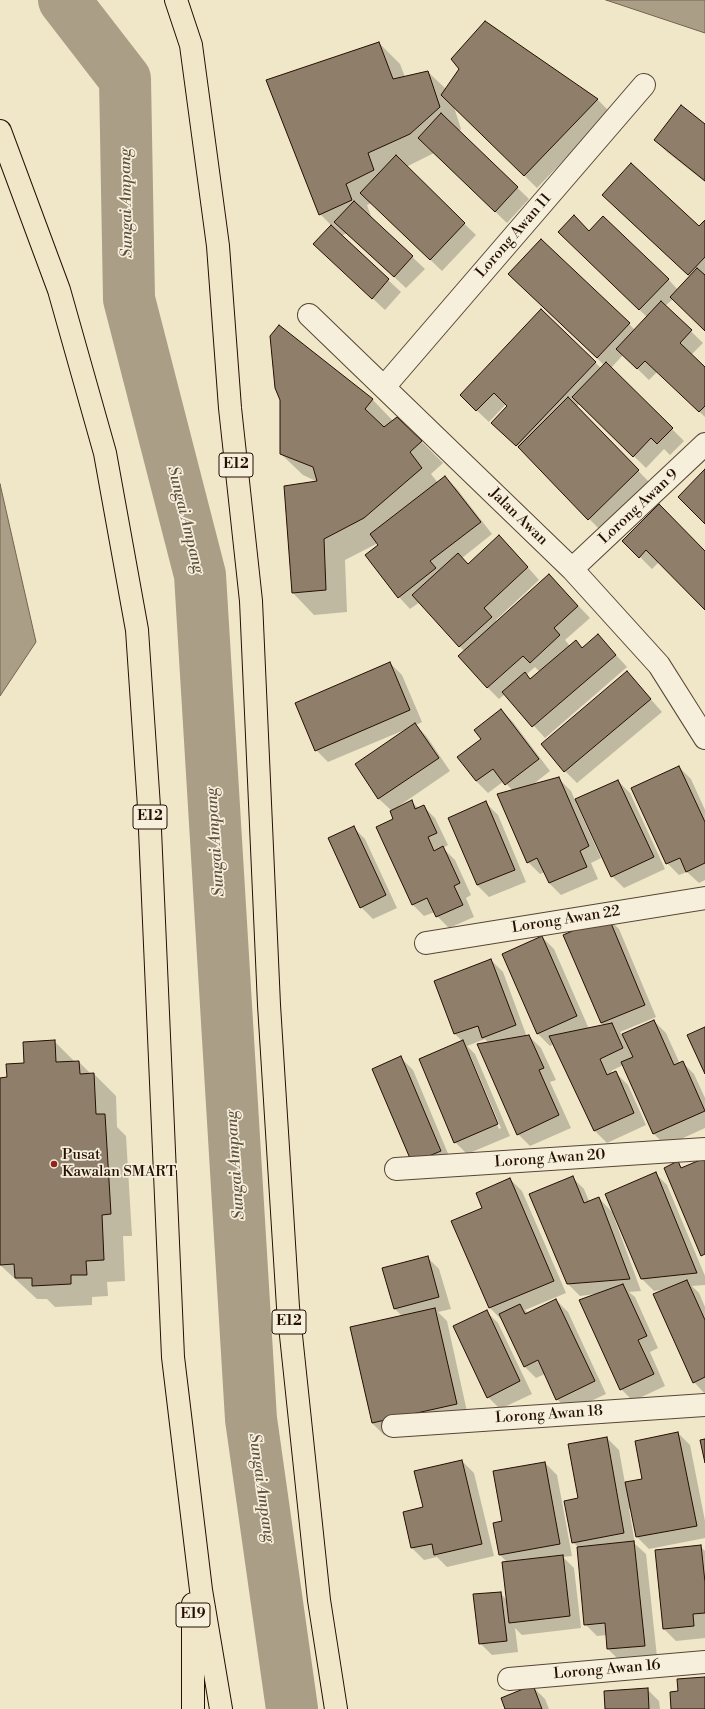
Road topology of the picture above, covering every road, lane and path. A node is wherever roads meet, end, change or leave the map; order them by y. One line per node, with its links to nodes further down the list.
1 (176, 0): 20 (highway, E12)
2 (644, 85): 5 (street, Lorong Awan 11)
3 (0, 131): 15 (highway, E12)
4 (309, 315): 5 (street, Jalan Awan)
5 (384, 387): 7 (street, Jalan Awan)
6 (705, 444): 7 (street, Lorong Awan 9)
7 (572, 569): 8 (street, Jalan Awan)
8 (705, 738)
9 (705, 898): 10 (street, Lorong Awan 22)
10 (426, 943)
11 (705, 1149): 12 (street, Lorong Awan 20)
12 (396, 1169)
13 (705, 1405): 14 (street, Lorong Awan 18)
14 (393, 1426)
15 (193, 1521): 18 (highway, E19); 19 (highway, E12)
16 (705, 1662): 17 (street, Lorong Awan 16)
17 (510, 1679)
18 (193, 1709)
19 (221, 1709)
20 (336, 1709)

